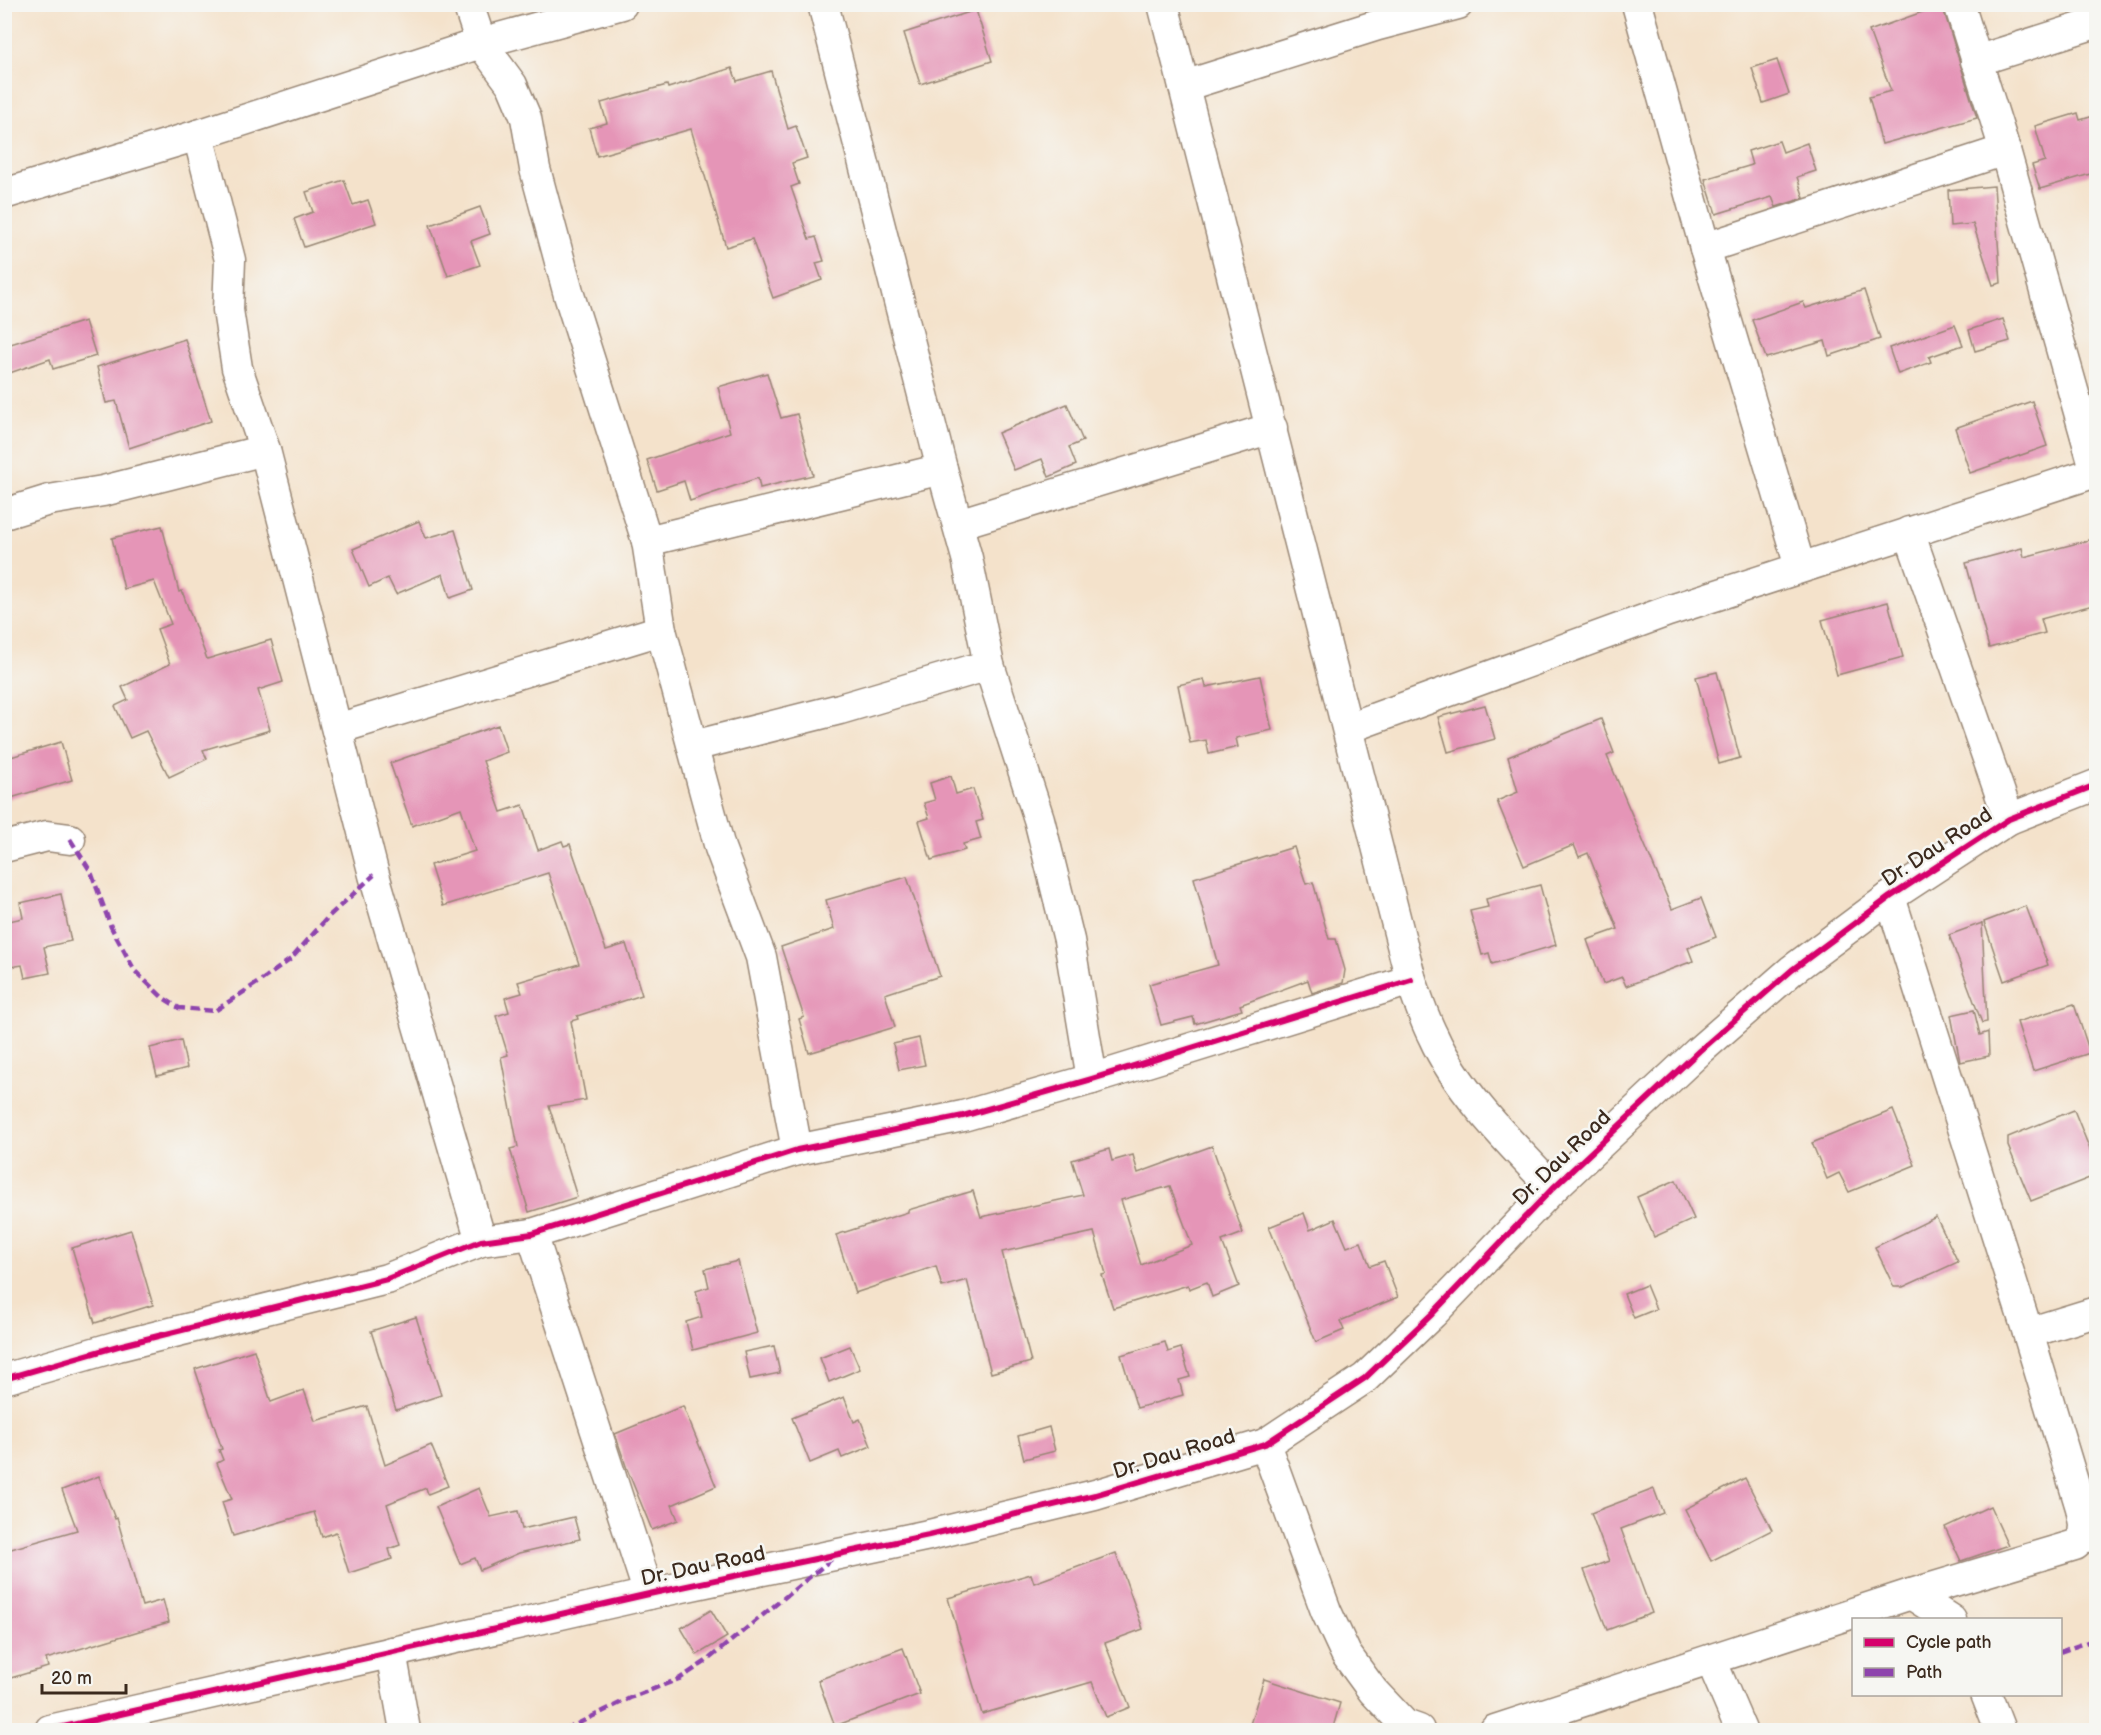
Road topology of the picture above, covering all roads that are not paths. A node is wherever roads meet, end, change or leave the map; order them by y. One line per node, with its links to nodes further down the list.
1 (468, 4): 9 (street)
2 (622, 4): 9 (street)
3 (823, 4): 18 (street)
4 (1163, 4): 11 (street)
5 (1458, 4): 11 (street)
6 (1637, 4): 15 (street)
7 (1959, 4): 10 (street)
8 (2097, 23): 10 (street)
9 (481, 43): 12 (street); 23 (street)
10 (1976, 61): 13 (street)
11 (1184, 86): 16 (street)
12 (198, 135): 14 (street); 17 (street)
13 (2005, 150): 15 (street); 19 (street)
14 (4, 195)
15 (1705, 248): 24 (street)
16 (1272, 428): 21 (street); 27 (street)
17 (265, 450): 20 (street); 28 (street)
18 (942, 469): 21 (street); 23 (street)
19 (2096, 472): 22 (street)
20 (4, 514)
21 (958, 524): 26 (street)
22 (1909, 532): 24 (street); 31 (street)
23 (647, 541): 25 (street)
24 (1800, 567): 27 (street)
25 (661, 630): 28 (street); 29 (street)
26 (989, 665): 29 (street); 36 (street)
27 (1348, 728): 35 (street)
28 (337, 729): 40 (street)
29 (693, 746): 37 (street)
30 (2097, 784): 31 (street, Dr. Dau Road)
31 (2010, 819): 34 (street, Dr. Dau Road)
32 (70, 839): 33 (street)
33 (4, 847)
34 (1890, 897): 38 (street, Dr. Dau Road); 42 (street)
35 (1412, 980): 36 (street); 38 (street)
36 (1092, 1079): 37 (street)
37 (796, 1150): 39 (street)
38 (1553, 1188): 44 (street, Dr. Dau Road)
39 (532, 1234): 40 (street); 45 (street)
40 (481, 1241): 43 (street)
41 (2097, 1311): 42 (street)
42 (2028, 1333): 46 (street)
43 (4, 1379)
44 (1264, 1444): 45 (street, Dr. Dau Road); 53 (street)
45 (649, 1594): 48 (street, Dr. Dau Road)
46 (1911, 1594): 47 (street); 49 (street)
47 (1948, 1618)
48 (391, 1652): 51 (street, Dr. Dau Road); 52 (street)
49 (1710, 1660): 54 (street); 55 (street)
50 (1986, 1696): 56 (street)
51 (66, 1729)
52 (405, 1731)
53 (1419, 1731)
54 (1495, 1731)
55 (1741, 1731)
56 (2000, 1731)

